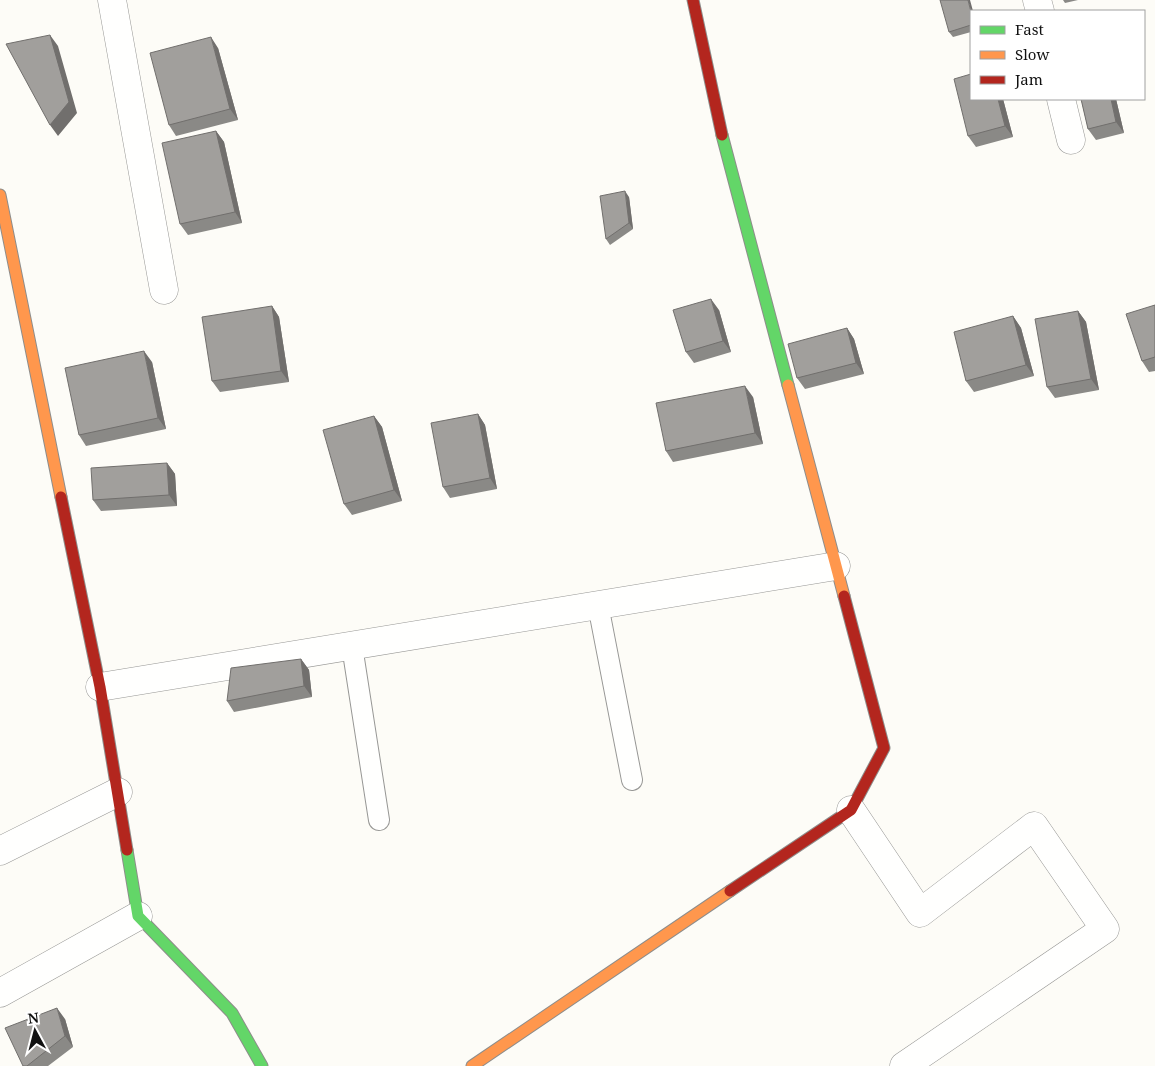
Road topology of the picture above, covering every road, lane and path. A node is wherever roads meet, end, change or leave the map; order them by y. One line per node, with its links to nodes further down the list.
1 (112, 0): 6 (street)
2 (693, 0): 7 (street)
3 (1061, 100): 4 (street)
4 (1072, 140)
5 (0, 195): 10 (street)
6 (164, 290)
7 (836, 566): 8 (street); 13 (street)
8 (598, 604): 9 (street); 11 (lane)
9 (352, 646): 10 (street); 14 (lane)
10 (100, 687): 12 (street)
11 (632, 780)
12 (118, 792): 15 (street); 16 (street)
13 (851, 810): 19 (street); 20 (street)
14 (379, 820)
15 (0, 851)
16 (138, 916): 17 (street); 18 (street)
17 (0, 992)
18 (262, 1066)
19 (472, 1066)
20 (904, 1066)

